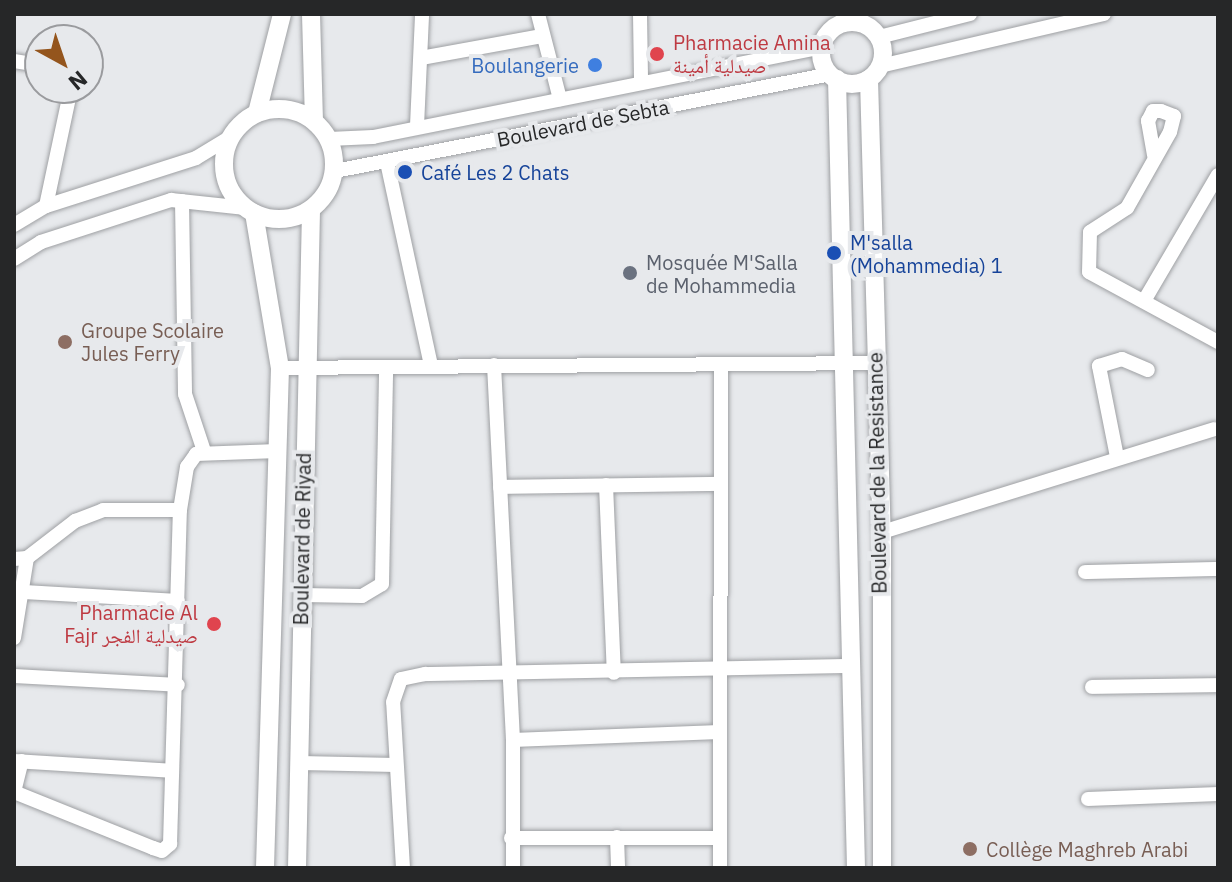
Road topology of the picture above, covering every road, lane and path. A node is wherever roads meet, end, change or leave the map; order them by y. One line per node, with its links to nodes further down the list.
1 (282, 14): 17 (main road)
2 (311, 14): 18 (main road)
3 (422, 14): 11 (street)
4 (538, 14): 10 (street)
5 (640, 14): 14 (street)
6 (970, 14): 8 (street)
7 (1104, 14): 12 (street)
8 (877, 28): 9 (main road); 12 (main road, Boulevard de la Resistance)
9 (829, 31): 13 (main road, Boulevard de la Resistance); 14 (street, Boulevard de Sebta)
10 (542, 36): 11 (street); 15 (street)
11 (421, 58): 19 (street)
12 (875, 72): 13 (main road); 34 (main road, Boulevard de la Resistance)
13 (834, 77): 23 (street, Boulevard de Sebta); 36 (main road, Boulevard de la Resistance)
14 (641, 80): 15 (street, Boulevard de Sebta)
15 (560, 99): 19 (street, Boulevard de Sebta)
16 (68, 104): 27 (street)
17 (257, 113): 18 (main road); 20 (main road)
18 (314, 120): 21 (main road)
19 (417, 126): 21 (street, Boulevard de Sebta)
20 (232, 136): 27 (street); 29 (main road)
21 (329, 139): 24 (main road)
22 (1154, 155): 32 (street)
23 (387, 162): 24 (street, Boulevard de Sebta); 37 (street)
24 (335, 171): 28 (main road)
25 (1218, 175): 32 (street)
26 (182, 201): 29 (street); 31 (street); 45 (street)
27 (46, 206): 30 (street)
28 (311, 210): 29 (main road); 41 (main road, Boulevard de Riyad)
29 (250, 211): 40 (main road, Boulevard de Riyad)
30 (14, 225)
31 (14, 259)
32 (1144, 301): 33 (street)
33 (1218, 342)
34 (874, 363): 36 (street); 52 (main road, Boulevard de la Resistance)
35 (494, 365): 37 (street); 38 (street); 50 (street)
36 (845, 365): 38 (street); 60 (main road, Boulevard de la Resistance)
37 (431, 366): 39 (street)
38 (721, 366): 48 (street)
39 (386, 367): 41 (street); 57 (street)
40 (280, 368): 41 (street); 46 (main road, Boulevard de Riyad)
41 (306, 368): 57 (main road, Boulevard de Riyad)
42 (1148, 370): 47 (street)
43 (1216, 426): 44 (street); 47 (street)
44 (1218, 446)
45 (204, 451): 46 (street); 51 (street)
46 (278, 451): 80 (main road, Boulevard de Riyad)
47 (1117, 457): 52 (street)
48 (720, 484): 49 (street); 61 (street)
49 (606, 485): 50 (street); 63 (street)
50 (500, 487): 62 (street)
51 (180, 510): 53 (street); 58 (street)
52 (882, 532): 87 (main road, Boulevard de la Resistance)
53 (21, 558): 56 (street)
54 (1218, 569): 55 (street)
55 (1085, 572)
56 (24, 592): 58 (street); 59 (street)
57 (301, 595): 71 (main road, Boulevard de Riyad)
58 (178, 601): 65 (street)
59 (14, 638)
60 (851, 666): 61 (street); 86 (main road, Boulevard de la Resistance)
61 (719, 667): 63 (street); 68 (street)
62 (508, 673): 63 (street); 69 (street); 72 (street)
63 (614, 673)
64 (14, 676): 65 (street)
65 (178, 685): 73 (street)
66 (1218, 685): 67 (street)
67 (1092, 687)
68 (719, 732): 69 (street); 79 (street)
69 (513, 740): 78 (street)
70 (18, 761): 73 (street); 74 (street)
71 (300, 763): 72 (street); 81 (main road, Boulevard de Riyad)
72 (396, 765): 82 (street)
73 (171, 771): 74 (street)
74 (14, 792)
75 (1218, 794): 76 (street)
76 (1088, 799)
77 (617, 837): 78 (street); 79 (street); 84 (street)
78 (511, 838): 83 (street)
79 (719, 838): 85 (street)
80 (265, 868)
81 (297, 868)
82 (403, 868)
83 (513, 868)
84 (618, 868)
85 (720, 868)
86 (856, 868)
87 (882, 868)

